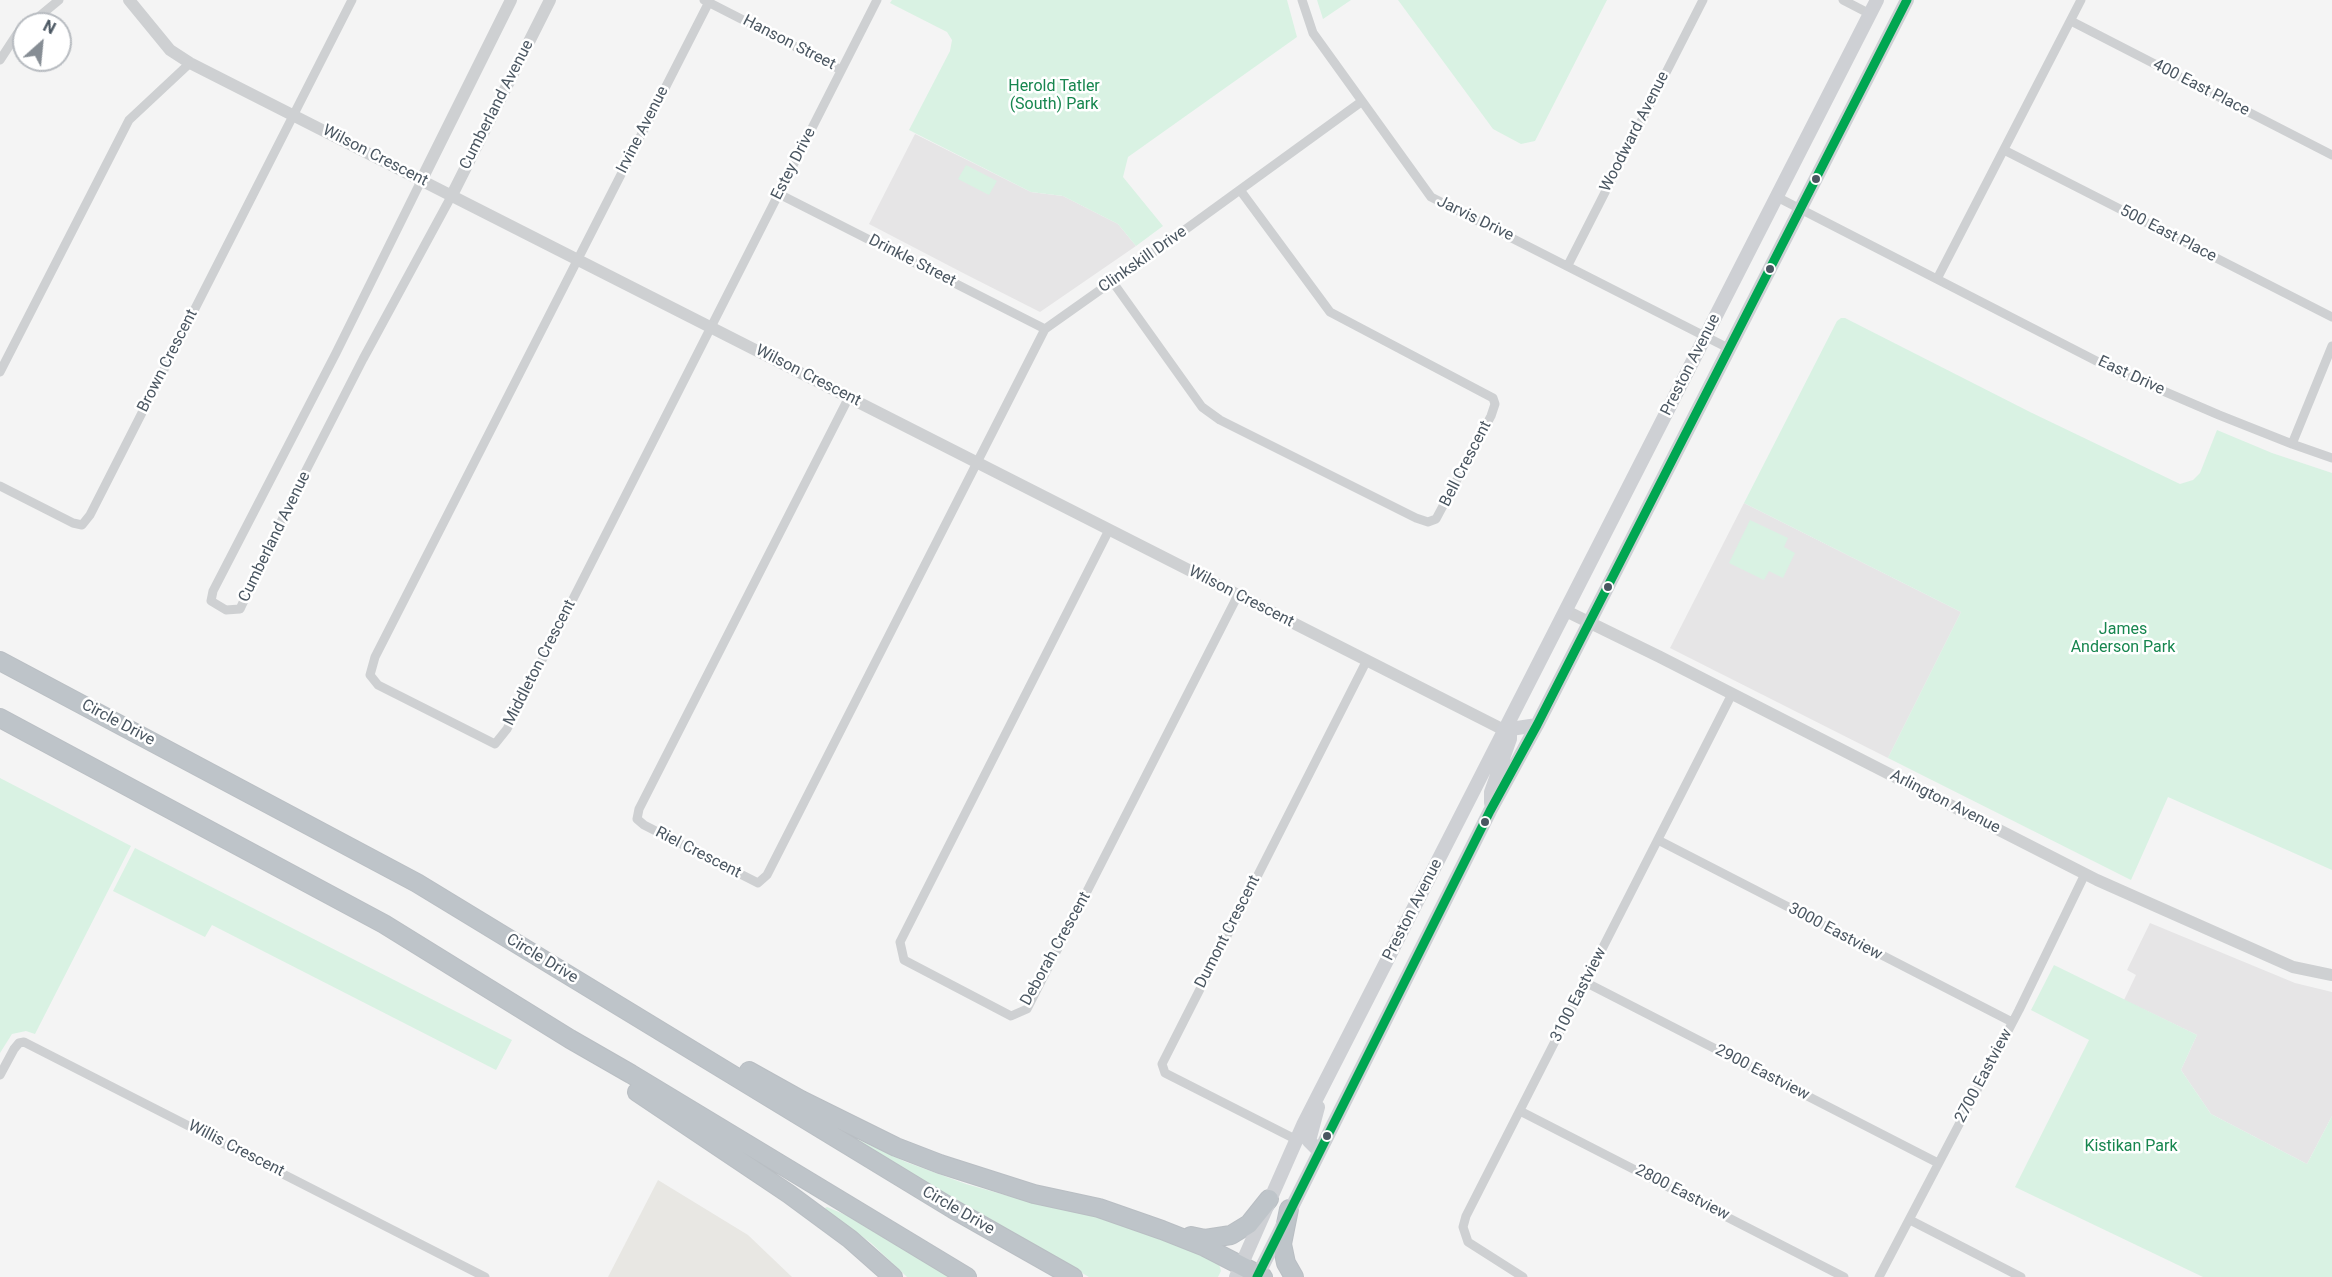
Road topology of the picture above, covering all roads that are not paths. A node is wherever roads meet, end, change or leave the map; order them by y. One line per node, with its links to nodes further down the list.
1 (59, 0): 14 (street)
2 (129, 0): 19 (street, Wilson Crescent)
3 (352, 0): 22 (street)
4 (511, 0): 25 (street, Cumberland Avenue)
5 (550, 0): 28 (street, Cumberland Avenue)
6 (877, 0): 20 (street, Estey Drive)
7 (1302, 0): 21 (street, Jarvis Drive)
8 (1703, 0): 32 (street, Woodward Avenue)
9 (1843, 0): 15 (street)
10 (1877, 0): 15 (main road, Preston Avenue)
11 (1907, 0): 30 (main road, Preston Avenue)
12 (2081, 0): 16 (street)
13 (708, 1): 20 (street, Hanson Street); 31 (street, Irvine Avenue)
14 (44, 12)
15 (1870, 14): 29 (main road, Preston Avenue)
16 (2071, 21): 23 (street); 24 (street, 400 East Place)
17 (12, 42): 18 (street)
18 (0, 60)
19 (190, 63): 22 (street, Wilson Crescent); 41 (street)
20 (841, 70): 27 (street, Estey Drive)
21 (1361, 102): 26 (street, Clinkskill Drive); 32 (street, Jarvis Drive)
22 (294, 115): 25 (street, Wilson Crescent); 46 (street, Brown Crescent)
23 (2004, 150): 33 (street); 35 (street, 500 East Place)
24 (2332, 154)
25 (422, 178): 28 (street, Wilson Crescent); 28 (street, Cumberland Avenue)
26 (1240, 190): 34 (street, Clinkskill Drive); 34 (street, Bell Crescent)
27 (779, 194): 36 (street, Estey Drive); 37 (street, Drinkle Street)
28 (452, 195): 31 (street, Wilson Crescent)
29 (1777, 197): 30 (street, East Drive); 38 (main road, Preston Avenue)
30 (1801, 210): 33 (street, East Drive); 40 (main road, Preston Avenue)
31 (577, 259): 36 (street, Wilson Crescent); 36 (street, Middleton Crescent)
32 (1568, 265): 38 (street, Jarvis Drive)
33 (1937, 279): 43 (street, East Drive)
34 (1112, 281): 37 (street, Clinkskill Drive)
35 (2332, 317)
36 (711, 327): 42 (street, Wilson Crescent)
37 (1045, 329): 45 (street, Clinkskill Drive)
38 (1706, 337): 40 (street, Jarvis Drive); 49 (main road, Preston Avenue)
39 (2332, 346): 43 (street)
40 (1730, 349): 50 (main road, Preston Avenue)
41 (0, 372)
42 (849, 397): 45 (street, Wilson Crescent); 45 (street, Riel Crescent)
43 (2292, 444): 44 (street, East Drive)
44 (2332, 458)
45 (977, 462): 47 (street, Wilson Crescent)
46 (0, 486)
47 (1109, 530): 48 (street, Wilson Crescent); 48 (street, Deborah Crescent)
48 (1238, 595): 51 (street, Wilson Crescent)
49 (1566, 611): 50 (street, Arlington Avenue); 56 (main road, Preston Avenue)
50 (1588, 622): 53 (street, Arlington Avenue); 55 (main road, Preston Avenue)
51 (1367, 660): 56 (street, Wilson Crescent); 68 (street, Dumont Crescent)
52 (0, 661): 60 (highway, Circle Drive)
53 (1732, 694): 58 (street, 3100 Eastview); 59 (street, Arlington Avenue)
54 (0, 718): 63 (highway)
55 (1537, 725): 56 (main road); 57 (main road, Preston Avenue)
56 (1504, 730): 57 (main road, Preston Avenue); 66 (main road, Preston Avenue)
57 (1490, 811): 69 (main road, Preston Avenue)
58 (1658, 840): 62 (street, 3100 Eastview); 64 (street, 3000 Eastview)
59 (2085, 874): 61 (street, Arlington Avenue); 64 (street, 2700 Eastview)
60 (504, 936): 74 (highway); 80 (highway, Circle Drive)
61 (2332, 975)
62 (1585, 982): 67 (street, 3100 Eastview); 70 (street, 2900 Eastview)
63 (485, 986): 78 (highway); 79 (highway)
64 (2012, 1022): 70 (street, 2700 Eastview)
65 (0, 1075): 77 (street, Willis Crescent)
66 (1322, 1091): 68 (main road, Preston Avenue); 69 (main road, Preston Avenue)
67 (1520, 1111): 82 (street, 3100 Eastview); 83 (street, 2800 Eastview)
68 (1297, 1140): 71 (main road, Preston Avenue)
69 (1319, 1151): 72 (main road, Preston Avenue)
70 (1938, 1163): 73 (street, 2700 Eastview)
71 (1269, 1199): 74 (highway); 75 (main road, Preston Avenue)
72 (1289, 1209): 76 (main road, Preston Avenue); 81 (highway)
73 (1910, 1220): 84 (street, 2700 Eastview); 85 (street)
74 (1162, 1230): 75 (highway)
75 (1238, 1271): 76 (highway)
76 (1260, 1276)
77 (485, 1277)
78 (893, 1277)
79 (967, 1277)
80 (1073, 1277)
81 (1294, 1277)
82 (1523, 1277)
83 (1844, 1277)
84 (1880, 1277)
85 (2021, 1277)

